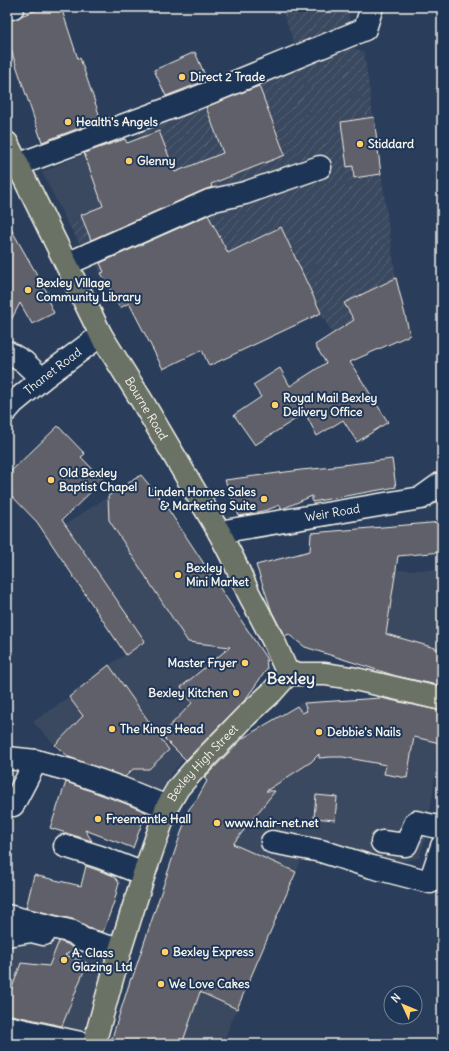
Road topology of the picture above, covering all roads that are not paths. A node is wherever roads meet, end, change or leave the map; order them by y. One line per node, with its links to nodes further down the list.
1 (13, 7): 3 (street)
2 (372, 7): 5 (street)
3 (7, 9)
4 (7, 143): 5 (main road, Bourne Road)
5 (17, 165): 7 (main road, Bourne Road)
6 (320, 167): 7 (street)
7 (67, 264): 8 (main road, Bourne Road)
8 (101, 335): 10 (street, Thanet Road); 13 (main road, Bourne Road)
9 (7, 352): 10 (street)
10 (42, 379): 11 (street, Thanet Road)
11 (7, 410)
12 (442, 483): 13 (street, Weir Road)
13 (219, 532): 14 (main road, Bourne Road)
14 (288, 674): 15 (main road); 19 (main road, Bexley High Street)
15 (442, 699)
16 (7, 758): 17 (street)
17 (36, 761): 18 (street); 19 (street)
18 (13, 805)
19 (167, 807): 25 (main road, Bexley High Street)
20 (442, 828): 22 (street)
21 (272, 842): 24 (street)
22 (382, 842)
23 (65, 846): 25 (street)
24 (442, 846)
25 (144, 874): 29 (main road, Bexley High Street)
26 (7, 916): 28 (street)
27 (7, 935): 28 (street)
28 (82, 939): 29 (street)
29 (120, 950): 32 (main road, Bexley High Street)
30 (7, 1027): 31 (street)
31 (84, 1044)
32 (94, 1044)

